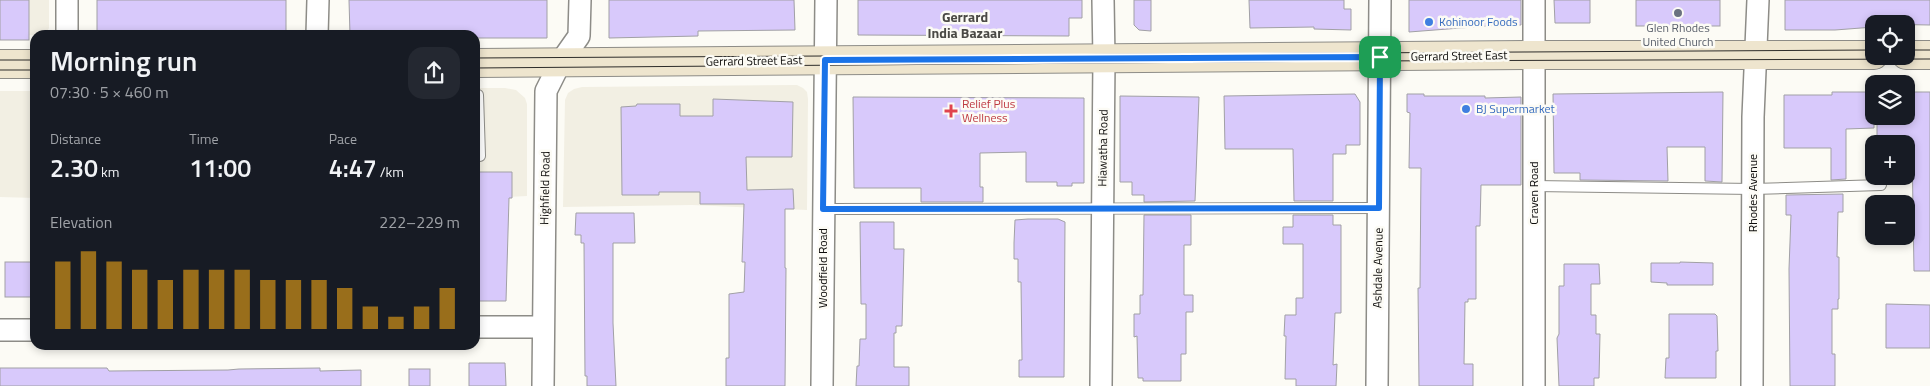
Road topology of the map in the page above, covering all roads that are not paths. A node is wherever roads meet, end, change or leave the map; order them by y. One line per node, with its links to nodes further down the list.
1 (67, 0): 9 (street)
2 (318, 0): 10 (street)
3 (580, 0): 20 (street, Highfield Road)
4 (826, 0): 18 (street, Woodfield Road)
5 (1102, 0): 17 (street, Hiawatha Road)
6 (1380, 0): 16 (street, Ashdale Avenue)
7 (1534, 0): 11 (street, Craven Road)
8 (1758, 0): 15 (street, Rhodes Avenue)
9 (67, 30)
10 (317, 30)
11 (1534, 55): 15 (main road, Gerrard Street East); 16 (main road, Gerrard Street East); 24 (street, Craven Road)
12 (1865, 55): 15 (main road, Gerrard Street East)
13 (1915, 55): 14 (main road)
14 (1930, 55)
15 (1756, 56): 25 (street, Rhodes Avenue)
16 (1380, 57): 17 (main road, Gerrard Street East); 26 (street, Ashdale Avenue)
17 (1104, 59): 18 (main road, Gerrard Street East); 28 (street, Hiawatha Road)
18 (825, 60): 20 (main road, Gerrard Street East); 27 (street, Woodfield Road)
19 (480, 63): 20 (main road, Gerrard Street East)
20 (560, 63): 30 (street, Highfield Road)
21 (0, 64): 22 (main road)
22 (30, 64)
23 (1881, 185): 25 (lane)
24 (1534, 186): 25 (lane); 37 (street, Craven Road)
25 (1753, 189): 38 (street, Rhodes Avenue)
26 (1379, 208): 28 (lane); 36 (street, Ashdale Avenue)
27 (823, 209): 28 (lane); 34 (street, Woodfield Road)
28 (1102, 209): 35 (street, Hiawatha Road)
29 (480, 327): 30 (street)
30 (543, 327): 33 (street, Highfield Road)
31 (0, 330): 32 (street)
32 (30, 330)
33 (543, 386)
34 (822, 386)
35 (1101, 386)
36 (1377, 386)
37 (1534, 386)
38 (1752, 386)

